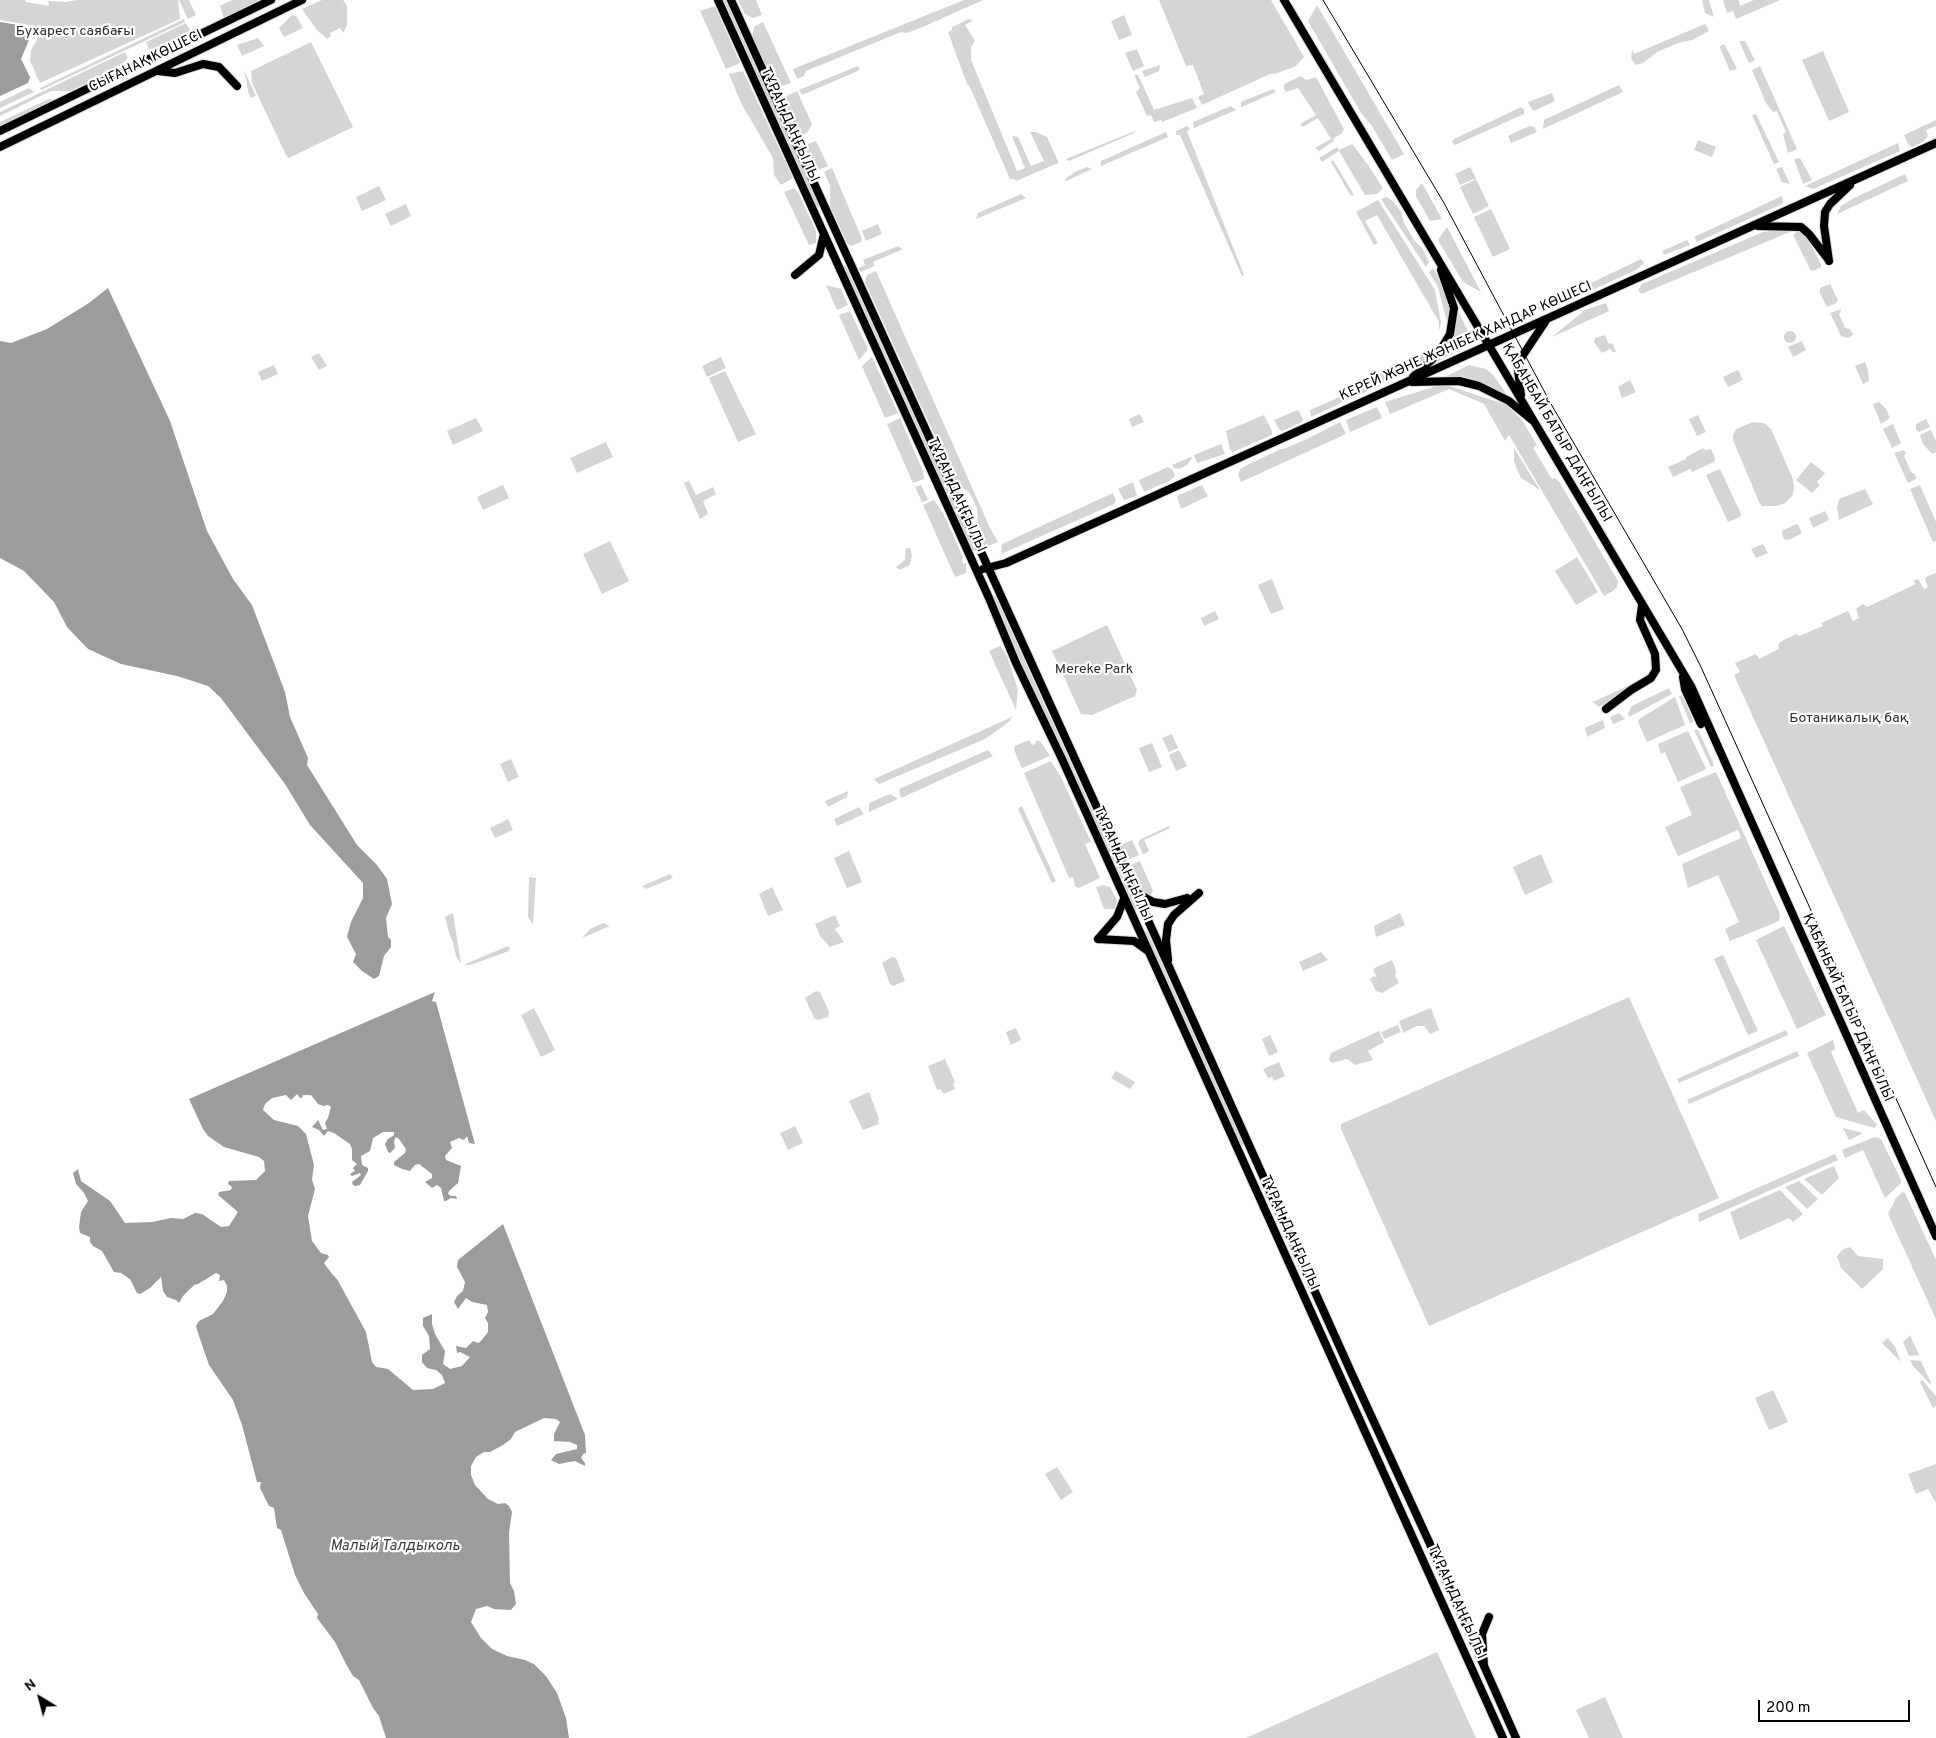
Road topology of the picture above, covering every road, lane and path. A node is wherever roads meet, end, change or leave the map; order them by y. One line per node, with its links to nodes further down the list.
1 (271, 0): 8 (main road, СЫҒАНАҚ КӨШЕСІ)
2 (302, 0): 6 (main road, СЫҒАНАҚ КӨШЕСІ)
3 (718, 0): 13 (main road, ТҰРАН ДАҢҒЫЛЫ)
4 (731, 0): 22 (main road, ТҰРАН ДАҢҒЫЛЫ)
5 (1284, 0): 14 (main road, ҚАБАНБАЙ БАТЫР ДАҢҒЫЛЫ)
6 (158, 71): 7 (main road); 10 (main road, СЫҒАНАҚ КӨШЕСІ)
7 (237, 86)
8 (0, 131)
9 (1936, 143): 11 (main road, КЕРЕЙ ЖӘНЕ ЖӘНІБЕК ХАНДАР КӨШЕСІ)
10 (0, 147)
11 (1856, 180): 12 (main road, КЕРЕЙ ЖӘНЕ ЖӘНІБЕК ХАНДАР КӨШЕСІ); 12 (main road)
12 (1753, 226): 16 (main road, КЕРЕЙ ЖӘНЕ ЖӘНІБЕК ХАНДАР КӨШЕСІ)
13 (824, 234): 15 (main road); 23 (main road, ТҰРАН ДАҢҒЫЛЫ)
14 (1433, 250): 17 (main road, ҚАБАНБАЙ БАТЫР ДАҢҒЫЛЫ); 18 (main road)
15 (795, 275)
16 (1546, 320): 17 (main road, КЕРЕЙ ЖӘНЕ ЖӘНІБЕК ХАНДАР КӨШЕСІ); 19 (main road)
17 (1490, 345): 18 (main road, КЕРЕЙ ЖӘНЕ ЖӘНІБЕК ХАНДАР КӨШЕСІ); 19 (main road, ҚАБАНБАЙ БАТЫР ДАҢҒЫЛЫ)
18 (1408, 382): 20 (main road); 21 (main road, КЕРЕЙ ЖӘНЕ ЖӘНІБЕК ХАНДАР КӨШЕСІ)
19 (1521, 399): 20 (main road, ҚАБАНБАЙ БАТЫР ДАҢҒЫЛЫ)
20 (1535, 422): 26 (main road, ҚАБАНБАЙ БАТЫР ДАҢҒЫЛЫ)
21 (1006, 563): 22 (main road, КЕРЕЙ ЖӘНЕ ЖӘНІБЕК ХАНДАР КӨШЕСІ); 24 (main road, КЕРЕЙ ЖӘНЕ ЖӘНІБЕК ХАНДАР КӨШЕСІ)
22 (988, 567): 23 (main road, КЕРЕЙ ЖӘНЕ ЖӘНІБЕК ХАНДАР КӨШЕСІ); 24 (main road, ТҰРАН ДАҢҒЫЛЫ)
23 (977, 572): 25 (main road, ТҰРАН ДАҢҒЫЛЫ)
24 (992, 576): 25 (main road, КЕРЕЙ ЖӘНЕ ЖӘНІБЕК ХАНДАР КӨШЕСІ); 28 (main road, ТҰРАН ДАҢҒЫЛЫ)
25 (981, 580): 30 (main road, ТҰРАН ДАҢҒЫЛЫ)
26 (1642, 605): 27 (main road); 34 (main road, ҚАБАНБАЙ БАТЫР ДАҢҒЫЛЫ)
27 (1606, 709)
28 (1135, 892): 31 (main road); 33 (main road, ТҰРАН ДАҢҒЫЛЫ)
29 (1199, 893): 33 (main road)
30 (1124, 898): 32 (main road, ТҰРАН ДАҢҒЫЛЫ); 32 (main road)
31 (1187, 898)
32 (1148, 951): 37 (main road, ТҰРАН ДАҢҒЫЛЫ)
33 (1168, 965): 36 (main road, ТҰРАН ДАҢҒЫЛЫ)
34 (1936, 1236)
35 (1489, 1617): 36 (main road)
36 (1484, 1668): 38 (main road, ТҰРАН ДАҢҒЫЛЫ)
37 (1504, 1738)
38 (1516, 1738)

